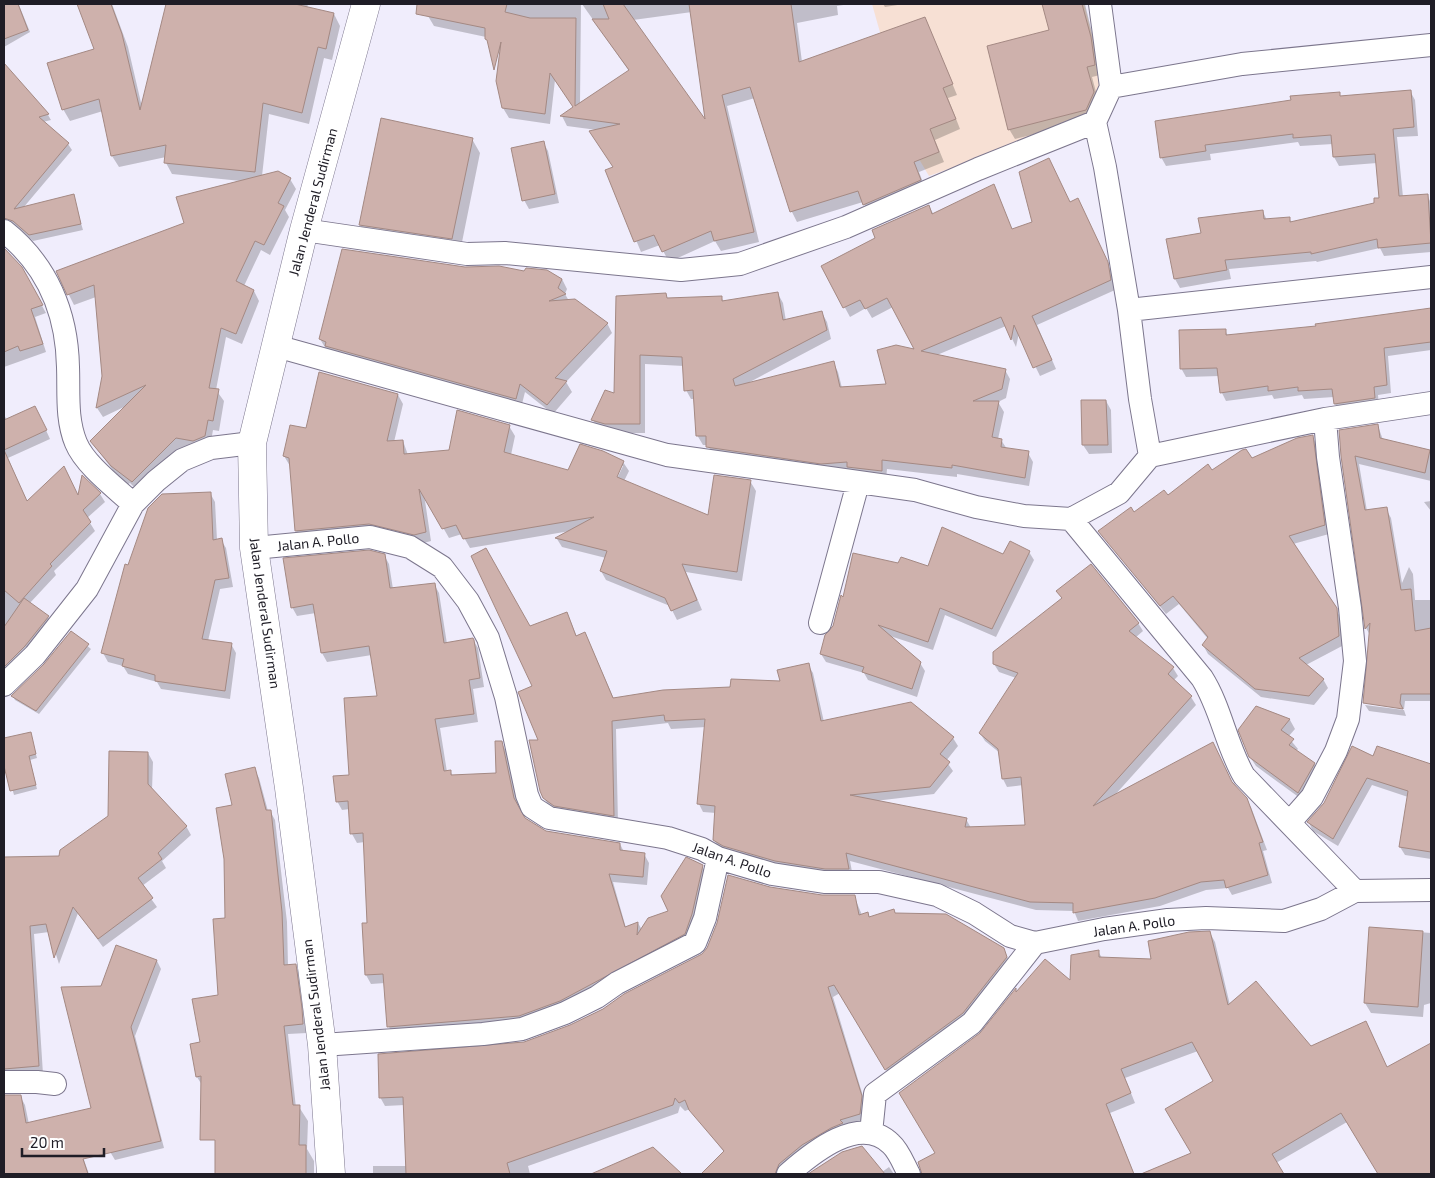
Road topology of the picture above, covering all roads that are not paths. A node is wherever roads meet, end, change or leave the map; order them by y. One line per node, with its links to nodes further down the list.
1 (366, 4): 6 (main road, Jalan Jenderal Sudirman)
2 (1100, 4): 4 (street)
3 (1431, 45): 4 (street)
4 (1111, 86): 5 (street)
5 (1095, 122): 6 (street); 9 (street)
6 (304, 230): 10 (main road, Jalan Jenderal Sudirman)
7 (4, 231): 16 (street)
8 (1431, 276): 9 (street)
9 (1129, 310): 14 (street)
10 (276, 346): 13 (main road, Jalan Jenderal Sudirman); 15 (street)
11 (1431, 403): 12 (street)
12 (1325, 419): 14 (street); 21 (street)
13 (252, 444): 16 (street); 18 (main road, Jalan Jenderal Sudirman)
14 (1150, 456): 17 (street)
15 (858, 482): 17 (street); 19 (street)
16 (133, 504): 20 (street)
17 (1071, 519): 21 (street)
18 (254, 548): 22 (street, Jalan A. Pollo); 26 (main road, Jalan Jenderal Sudirman)
19 (820, 623)
20 (4, 685)
21 (1290, 822): 24 (street)
22 (718, 858): 25 (street, Jalan A. Pollo); 26 (street)
23 (1431, 890): 24 (street, Jalan A. Pollo)
24 (1356, 891): 25 (street, Jalan A. Pollo)
25 (1035, 942): 29 (street)
26 (322, 1045): 30 (main road, Jalan Jenderal Sudirman)
27 (4, 1082): 28 (street)
28 (55, 1084)
29 (871, 1132): 31 (street); 32 (street)
30 (331, 1174)
31 (788, 1174)
32 (909, 1174)

